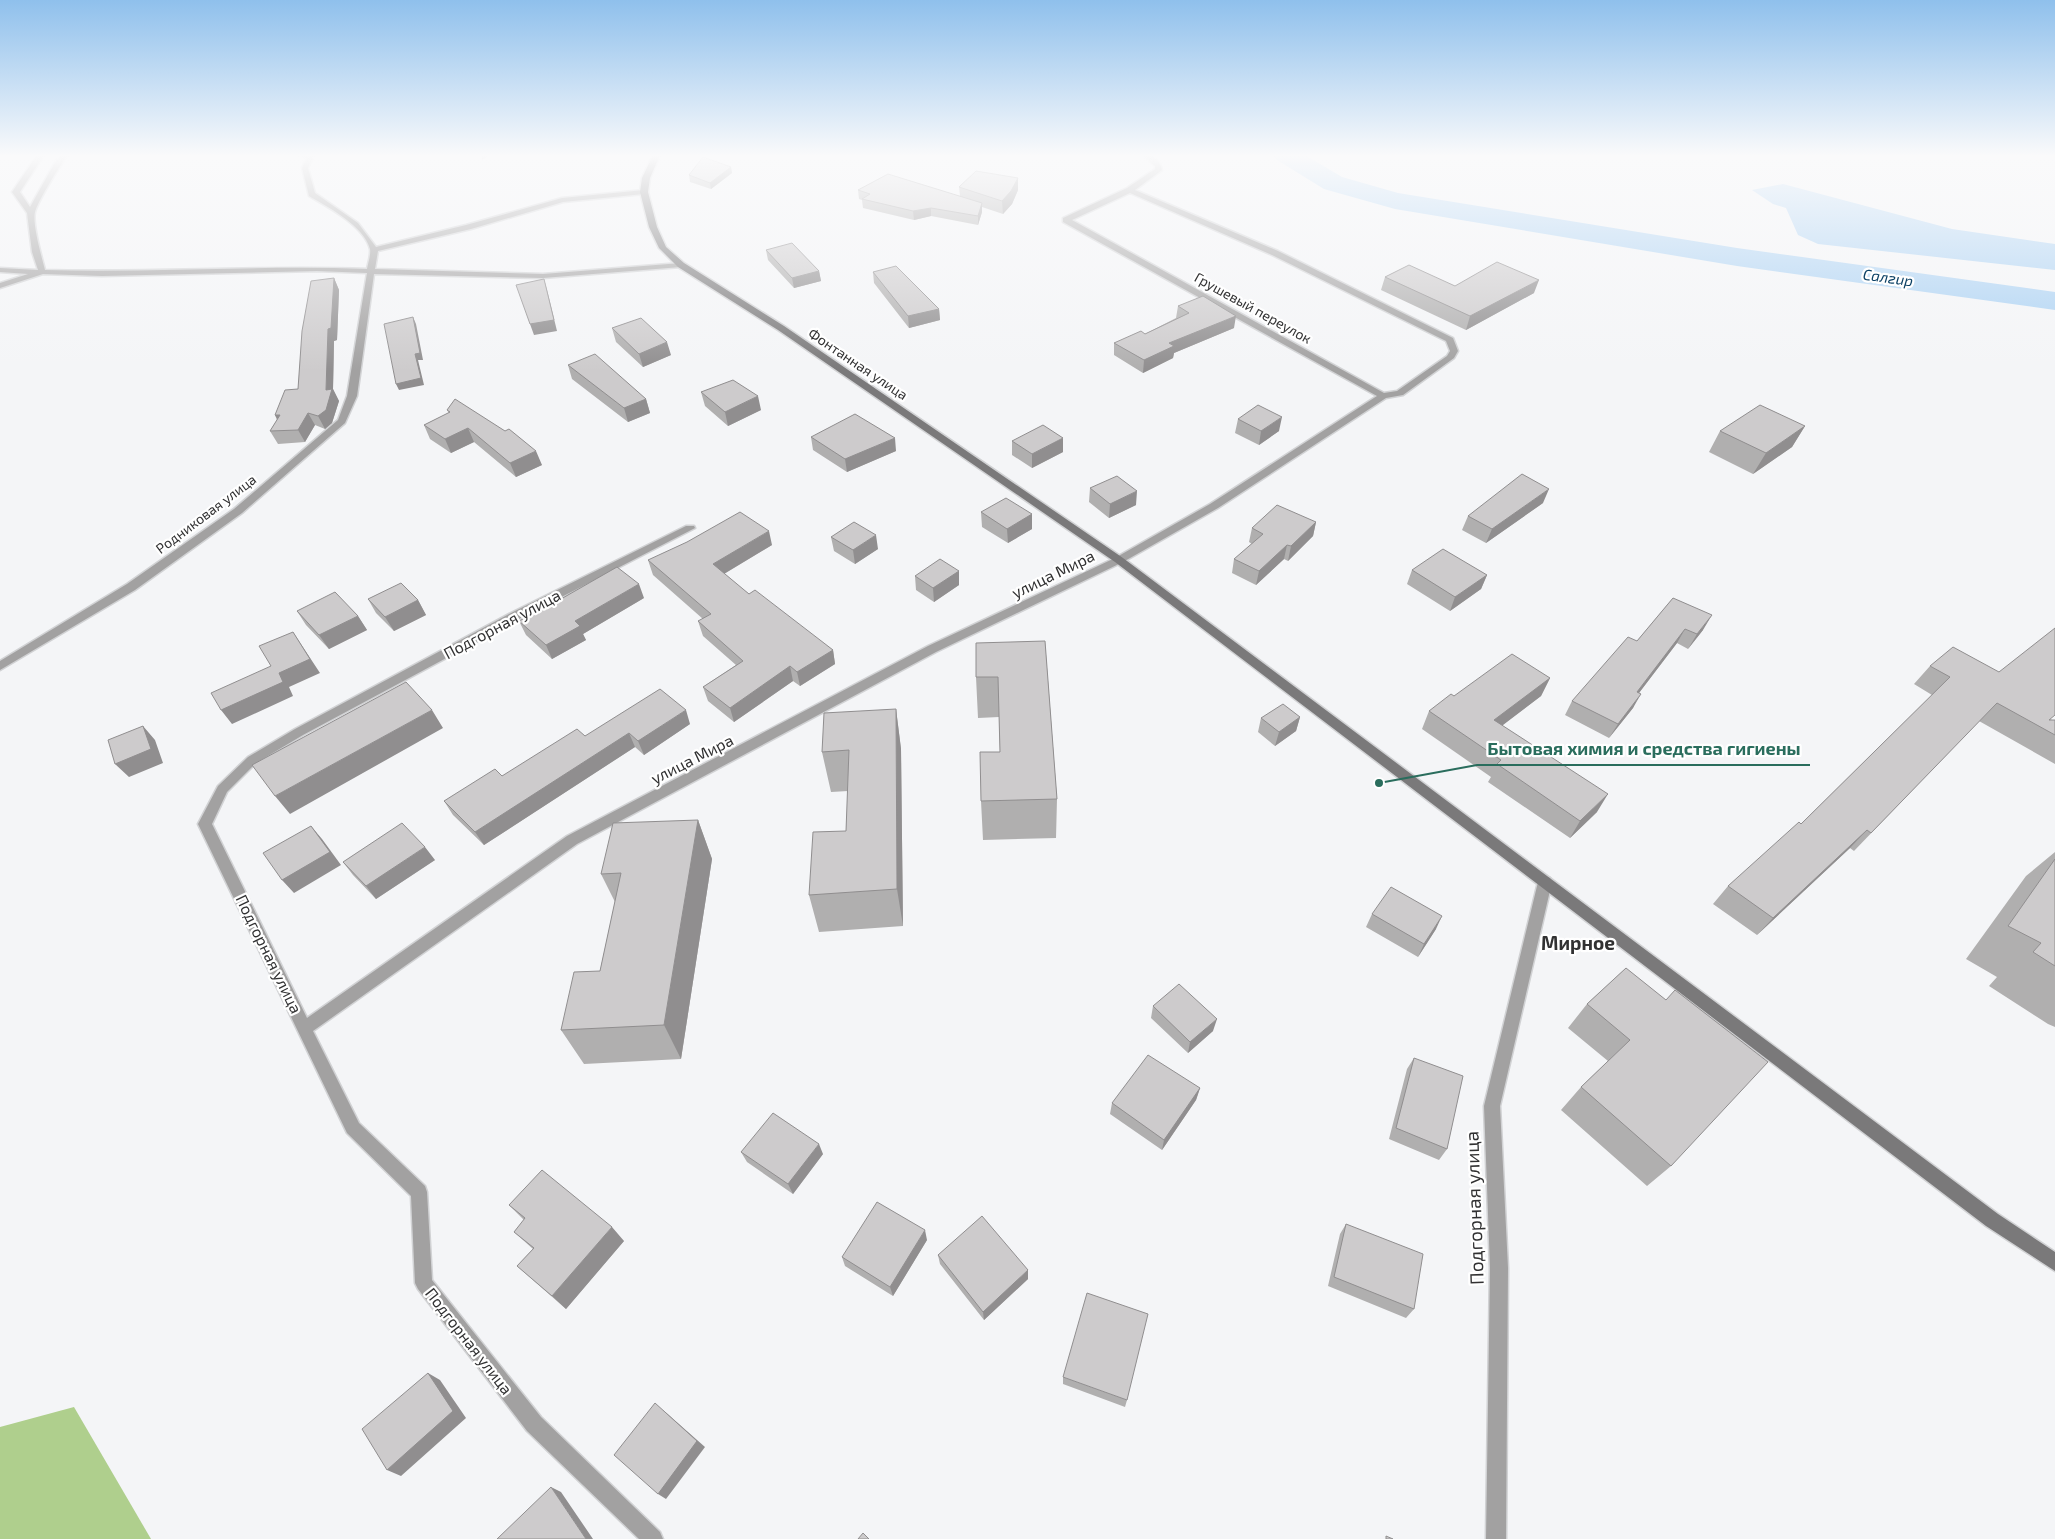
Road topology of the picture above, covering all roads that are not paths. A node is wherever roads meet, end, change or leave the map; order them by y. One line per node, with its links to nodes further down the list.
1 (33, 227): 11 (street)
2 (359, 227): 7 (street)
3 (469, 227): 7 (street)
4 (653, 227): 8 (main road, Фонтанная улица)
5 (1078, 227): 13 (street, Грушевый переулок)
6 (1215, 227): 13 (street, улица Мира)
7 (374, 250): 10 (street, Родниковая улица)
8 (681, 265): 10 (street); 15 (main road, Фонтанная улица)
9 (0, 270): 11 (street)
10 (369, 271): 11 (street); 16 (street, Родниковая улица)
11 (42, 272): 12 (street)
12 (0, 286)
13 (1382, 396): 15 (street, улица Мира)
14 (690, 528): 18 (street, Подгорная улица)
15 (1119, 560): 17 (main road, Фонтанная улица); 18 (street, улица Мира)
16 (0, 666)
17 (1545, 882): 19 (main road, Фонтанная улица); 23 (street, Подгорная улица)
18 (305, 1028): 22 (street, Подгорная улица)
19 (2021, 1240): 20 (main road); 21 (main road)
20 (2055, 1262)
21 (2055, 1273)
22 (653, 1539)
23 (1496, 1539)

